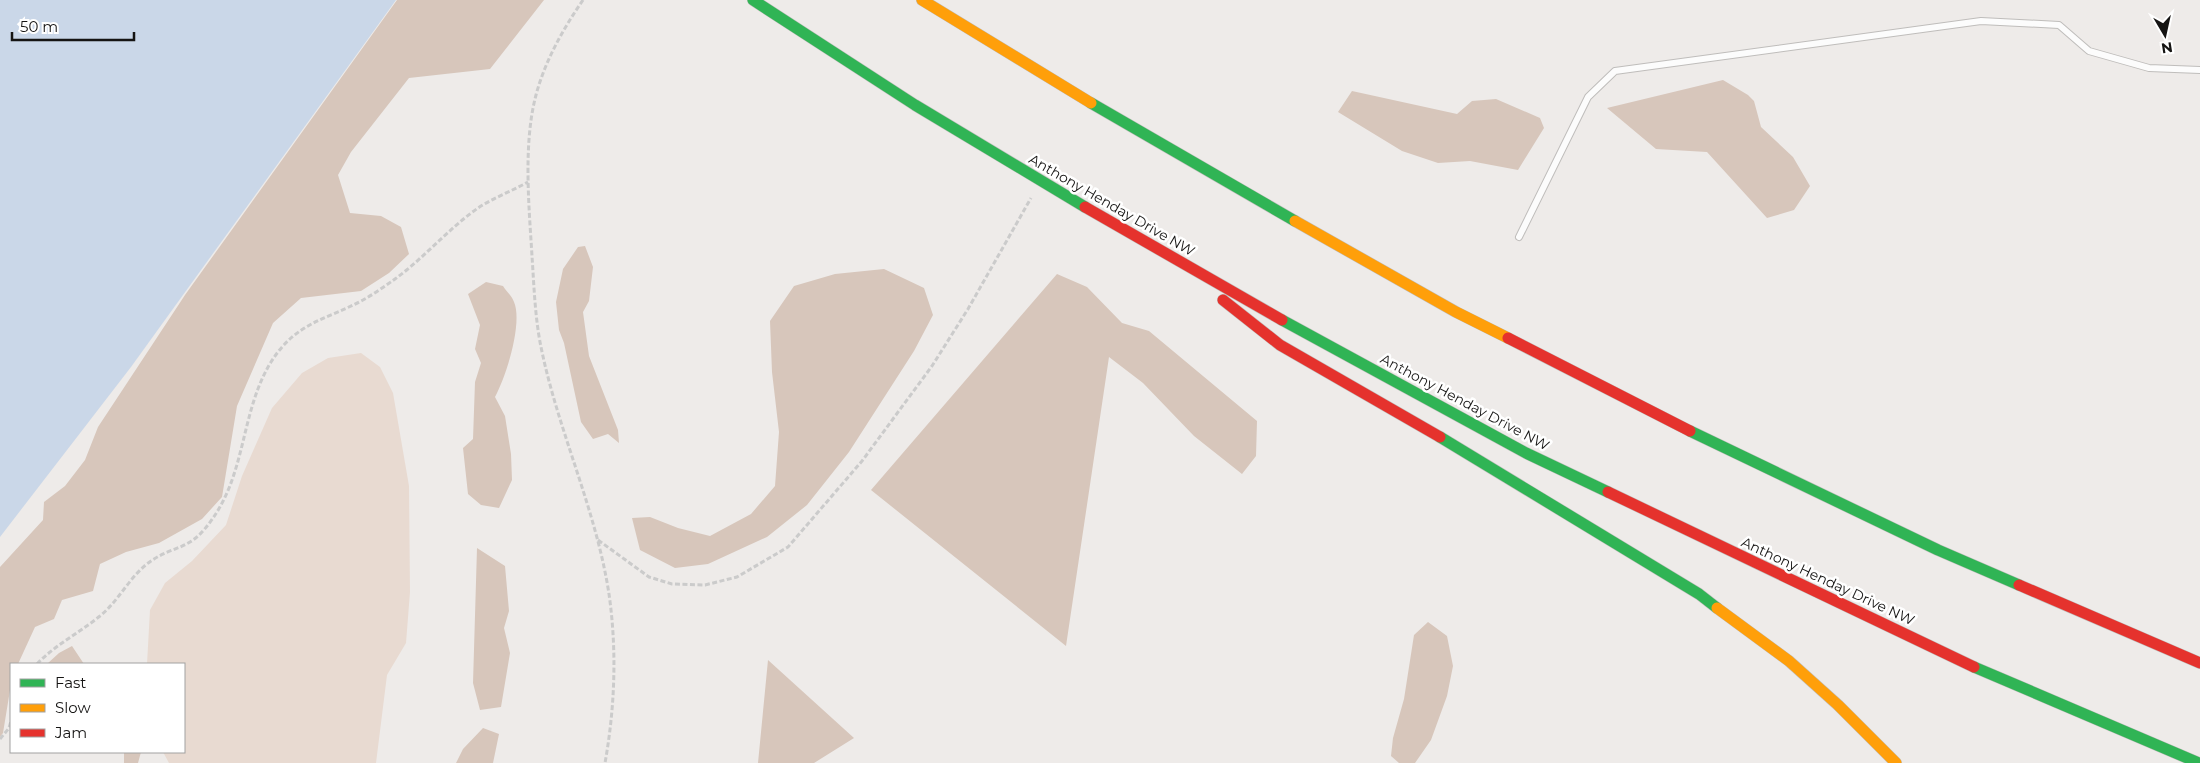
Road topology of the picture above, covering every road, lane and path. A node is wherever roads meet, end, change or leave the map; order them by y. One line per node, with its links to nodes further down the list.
1 (583, 0): 6 (path)
2 (753, 0): 5 (highway, Anthony Henday Drive NW)
3 (922, 0): 10 (highway)
4 (2200, 70): 7 (lane)
5 (1040, 181): 8 (highway, Anthony Henday Drive NW); 9 (path)
6 (528, 182): 9 (path); 12 (path)
7 (1519, 237)
8 (1161, 251): 17 (highway); 18 (highway, Anthony Henday Drive NW)
9 (597, 540): 16 (path)
10 (2180, 655): 11 (highway); 13 (highway)
11 (2200, 658)
12 (38, 663)
13 (2200, 663)
14 (10, 724): 15 (path)
15 (0, 739)
16 (605, 763)
17 (1896, 763)
18 (2199, 763)

